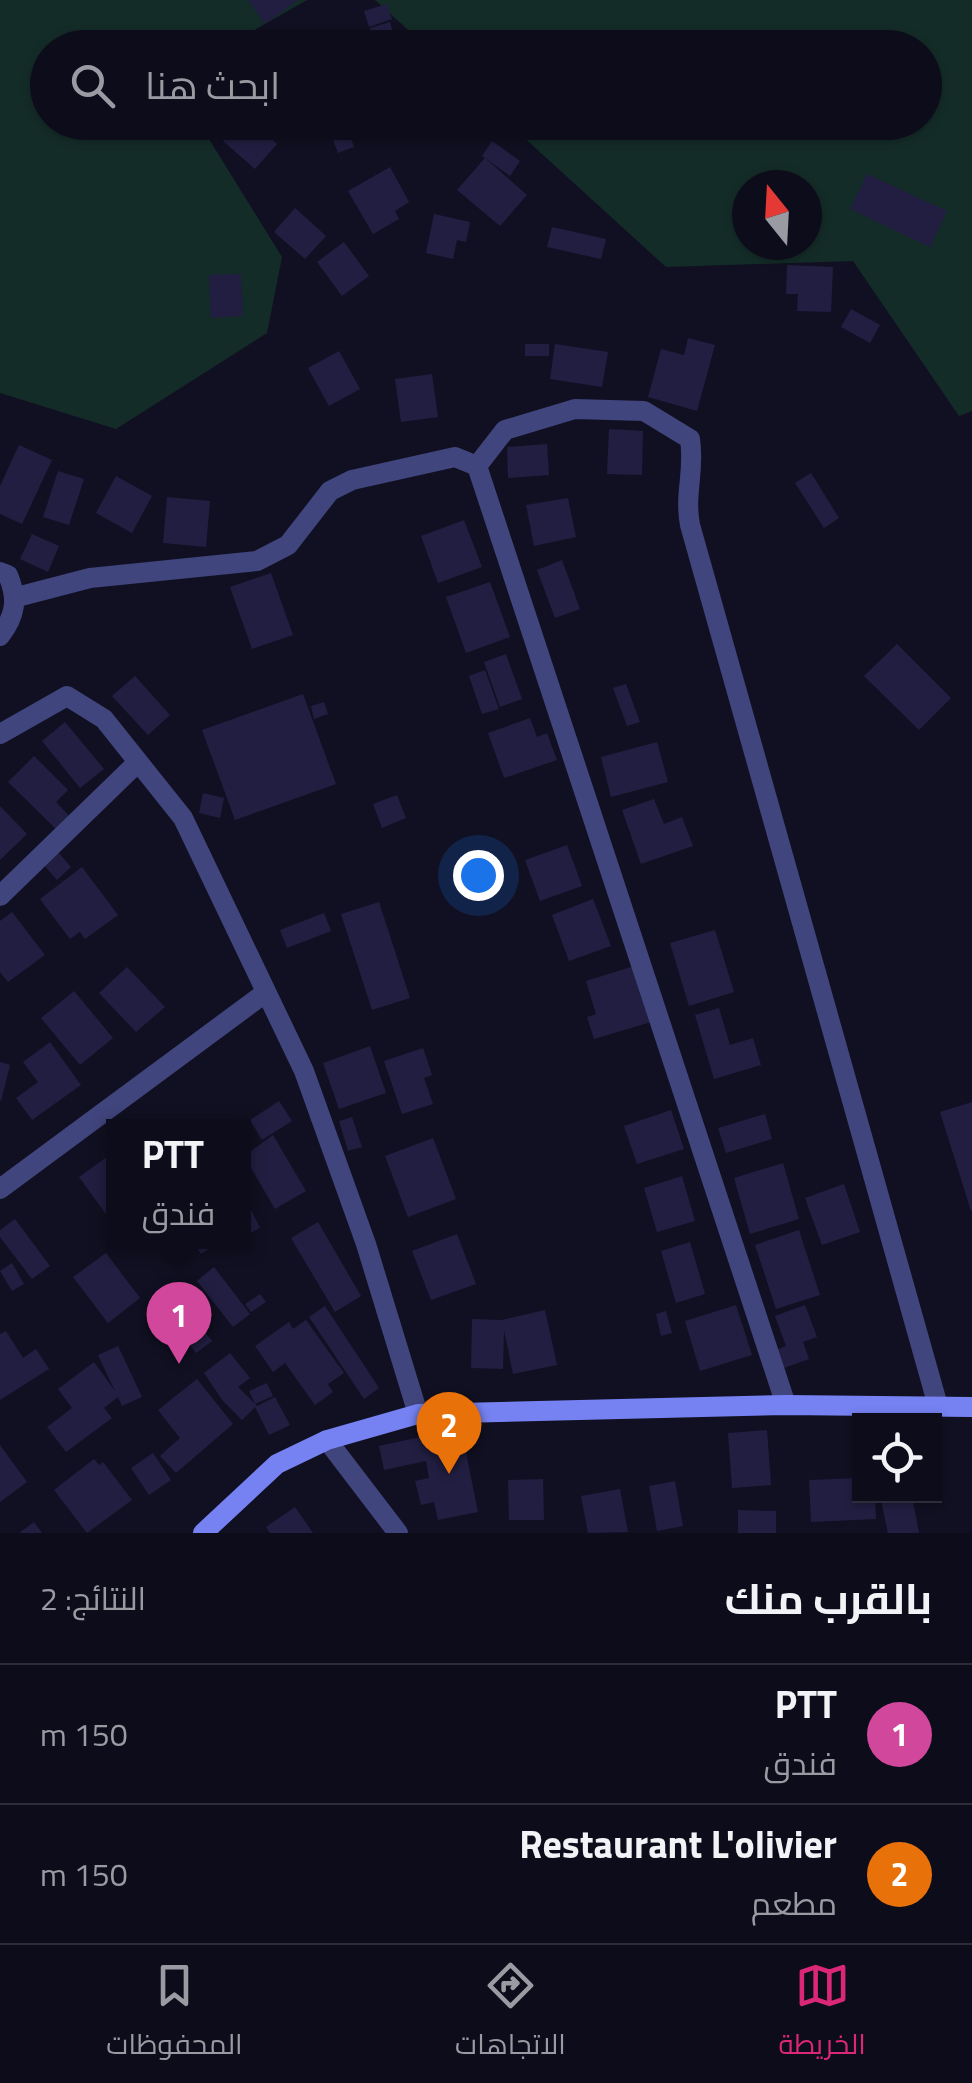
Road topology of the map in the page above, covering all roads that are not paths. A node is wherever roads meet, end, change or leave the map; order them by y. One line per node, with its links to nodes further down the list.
1 (477, 466): 3 (street); 10 (street); 11 (street)
2 (0, 572): 3 (street)
3 (16, 596): 4 (street)
4 (0, 636)
5 (0, 734): 6 (street)
6 (137, 763): 7 (street); 8 (street)
7 (0, 896)
8 (265, 993): 9 (street); 13 (street)
9 (0, 1189)
10 (786, 1405): 11 (main road); 13 (main road)
11 (938, 1406): 12 (main road)
12 (972, 1407)
13 (418, 1414): 14 (main road)
14 (326, 1440): 15 (main road); 16 (street)
15 (204, 1533)
16 (398, 1533)

